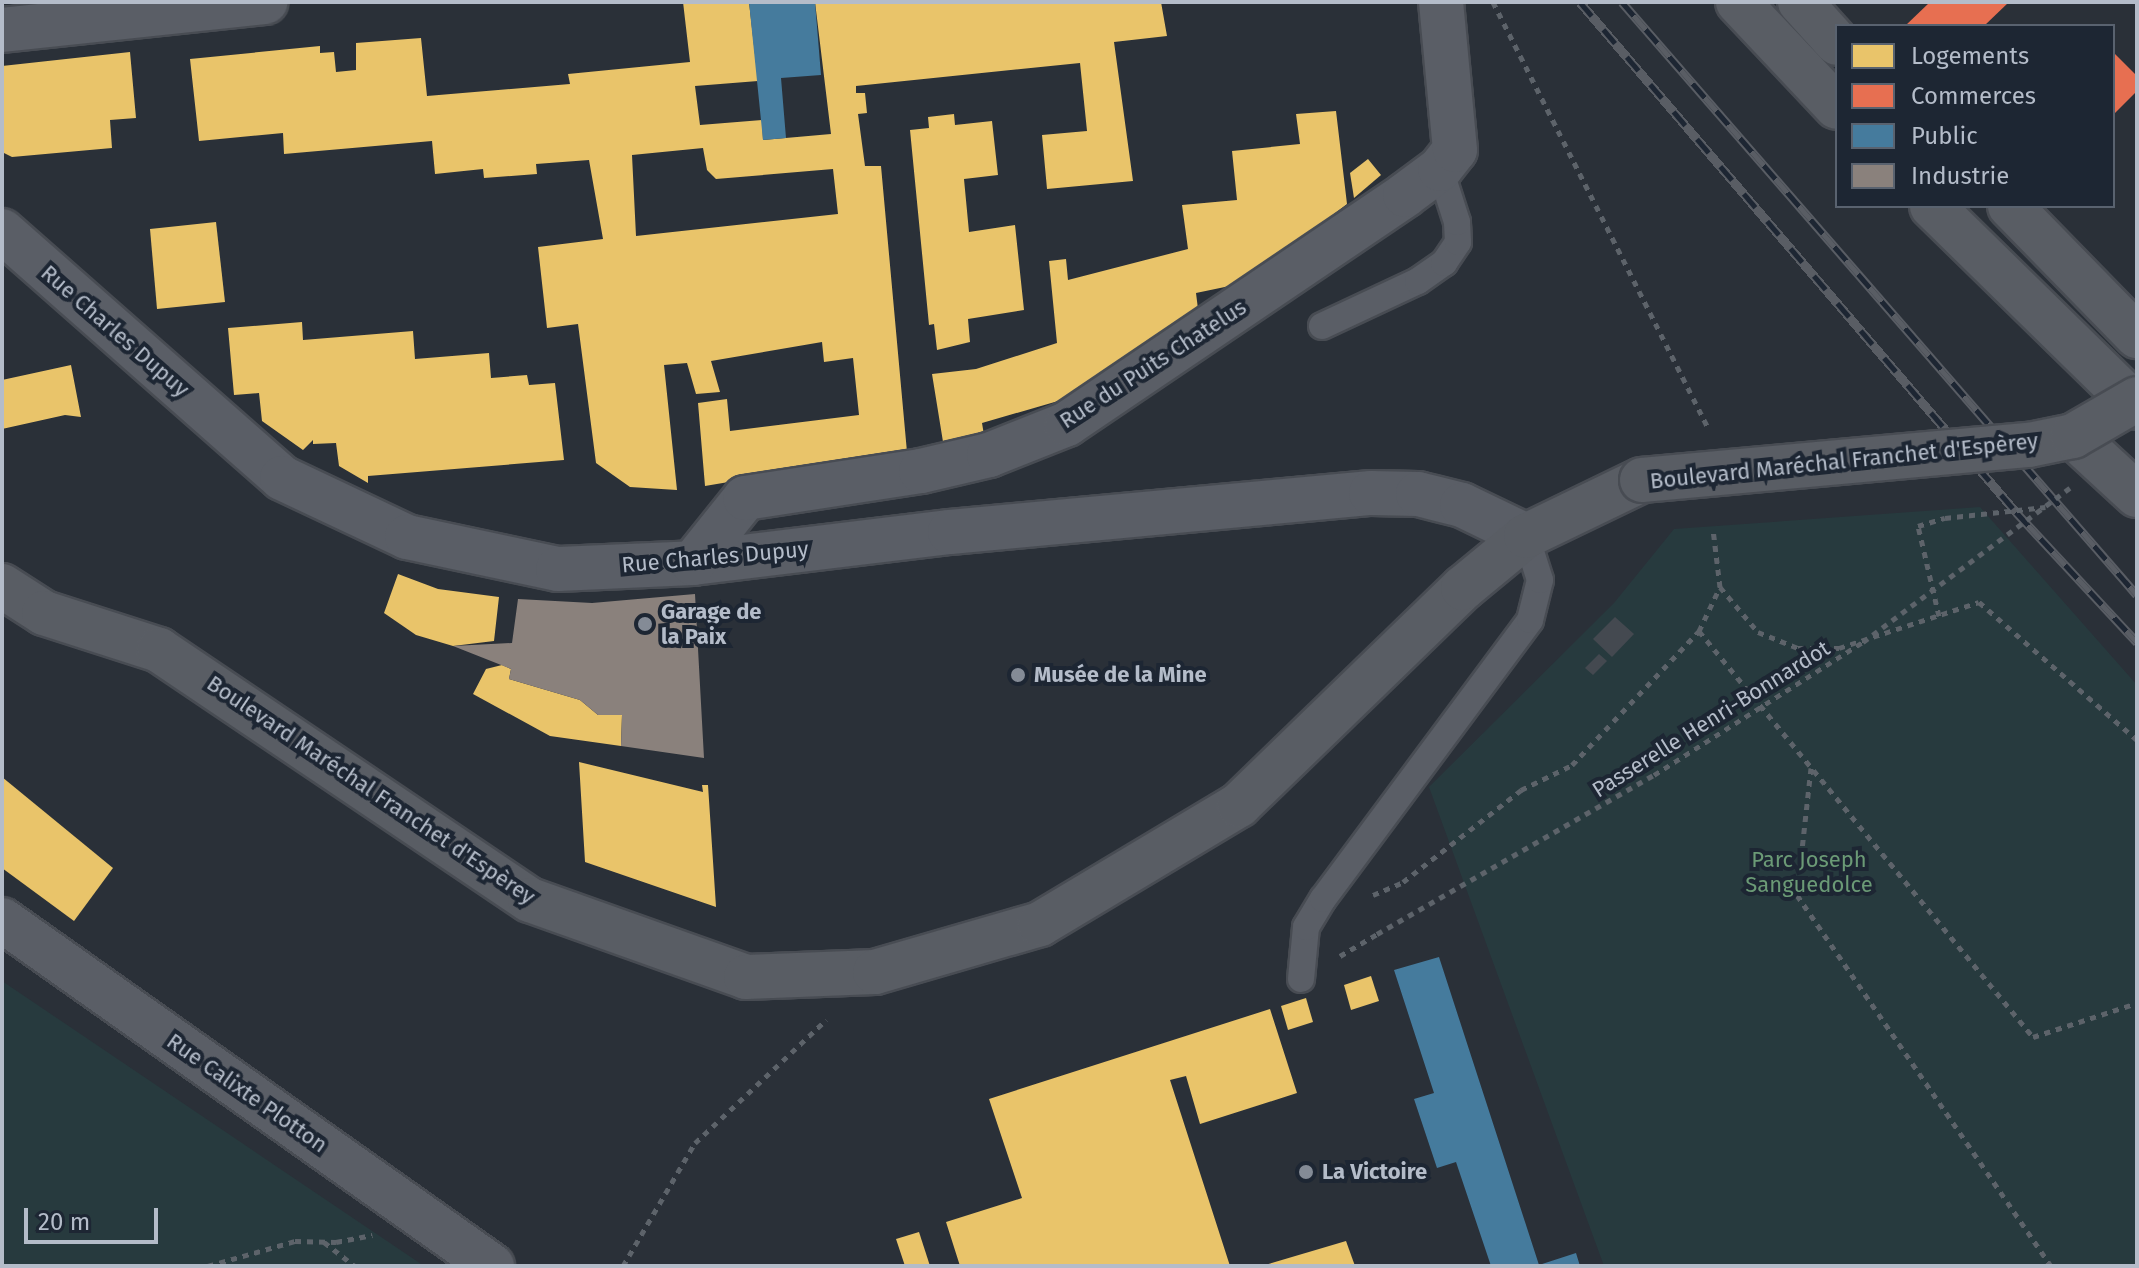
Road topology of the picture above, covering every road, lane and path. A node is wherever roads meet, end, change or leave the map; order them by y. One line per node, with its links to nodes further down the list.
1 (266, 2): 6 (street)
2 (1441, 2): 10 (street)
3 (1493, 2): 18 (path)
4 (1738, 2): 9 (main road)
5 (1800, 2): 7 (main road)
6 (158, 8): 8 (street)
7 (1835, 27)
8 (2, 30)
9 (1835, 105)
10 (1440, 169): 14 (lane); 25 (street, Rue du Puits Chatelus)
11 (1934, 208): 17 (main road)
12 (2012, 208): 15 (main road)
13 (2, 231): 25 (street, Rue Charles Dupuy)
14 (1322, 326)
15 (2137, 336)
16 (2137, 399): 19 (main road, bridge)
17 (2137, 407)
18 (1710, 433)
19 (2073, 436): 21 (main road); 24 (main road, Boulevard Maréchal Franchet d'Espèrey, bridge)
20 (2075, 484): 22 (path, Passerelle Henri-Bonnardot, bridge)
21 (2131, 488)
22 (2046, 507): 29 (path, bridge); 35 (path, Passerelle Henri-Bonnardot, bridge)
23 (1713, 529): 27 (path)
24 (1526, 536): 25 (street, Rue Charles Dupuy); 36 (main road, Boulevard Maréchal Franchet d'Espèrey); 37 (lane)
25 (693, 563)
26 (2, 586): 28 (main road, Boulevard Maréchal Franchet d'Espèrey)
27 (1720, 587): 29 (path); 30 (path)
28 (23, 612): 36 (main road, Boulevard Maréchal Franchet d'Espèrey)
29 (1939, 616): 31 (path)
30 (1699, 631): 32 (path); 33 (path)
31 (2137, 740)
32 (1811, 767): 38 (path); 45 (path)
33 (1374, 895)
34 (2, 920): 43 (street, Rue Calixte Plotton)
35 (1377, 934)
36 (875, 972): 44 (path)
37 (1301, 979)
38 (2137, 1003)
39 (388, 1232): 40 (path)
40 (324, 1242): 41 (path); 42 (path)
41 (208, 1266)
42 (355, 1266)
43 (492, 1266)
44 (623, 1266)
45 (2051, 1266)

